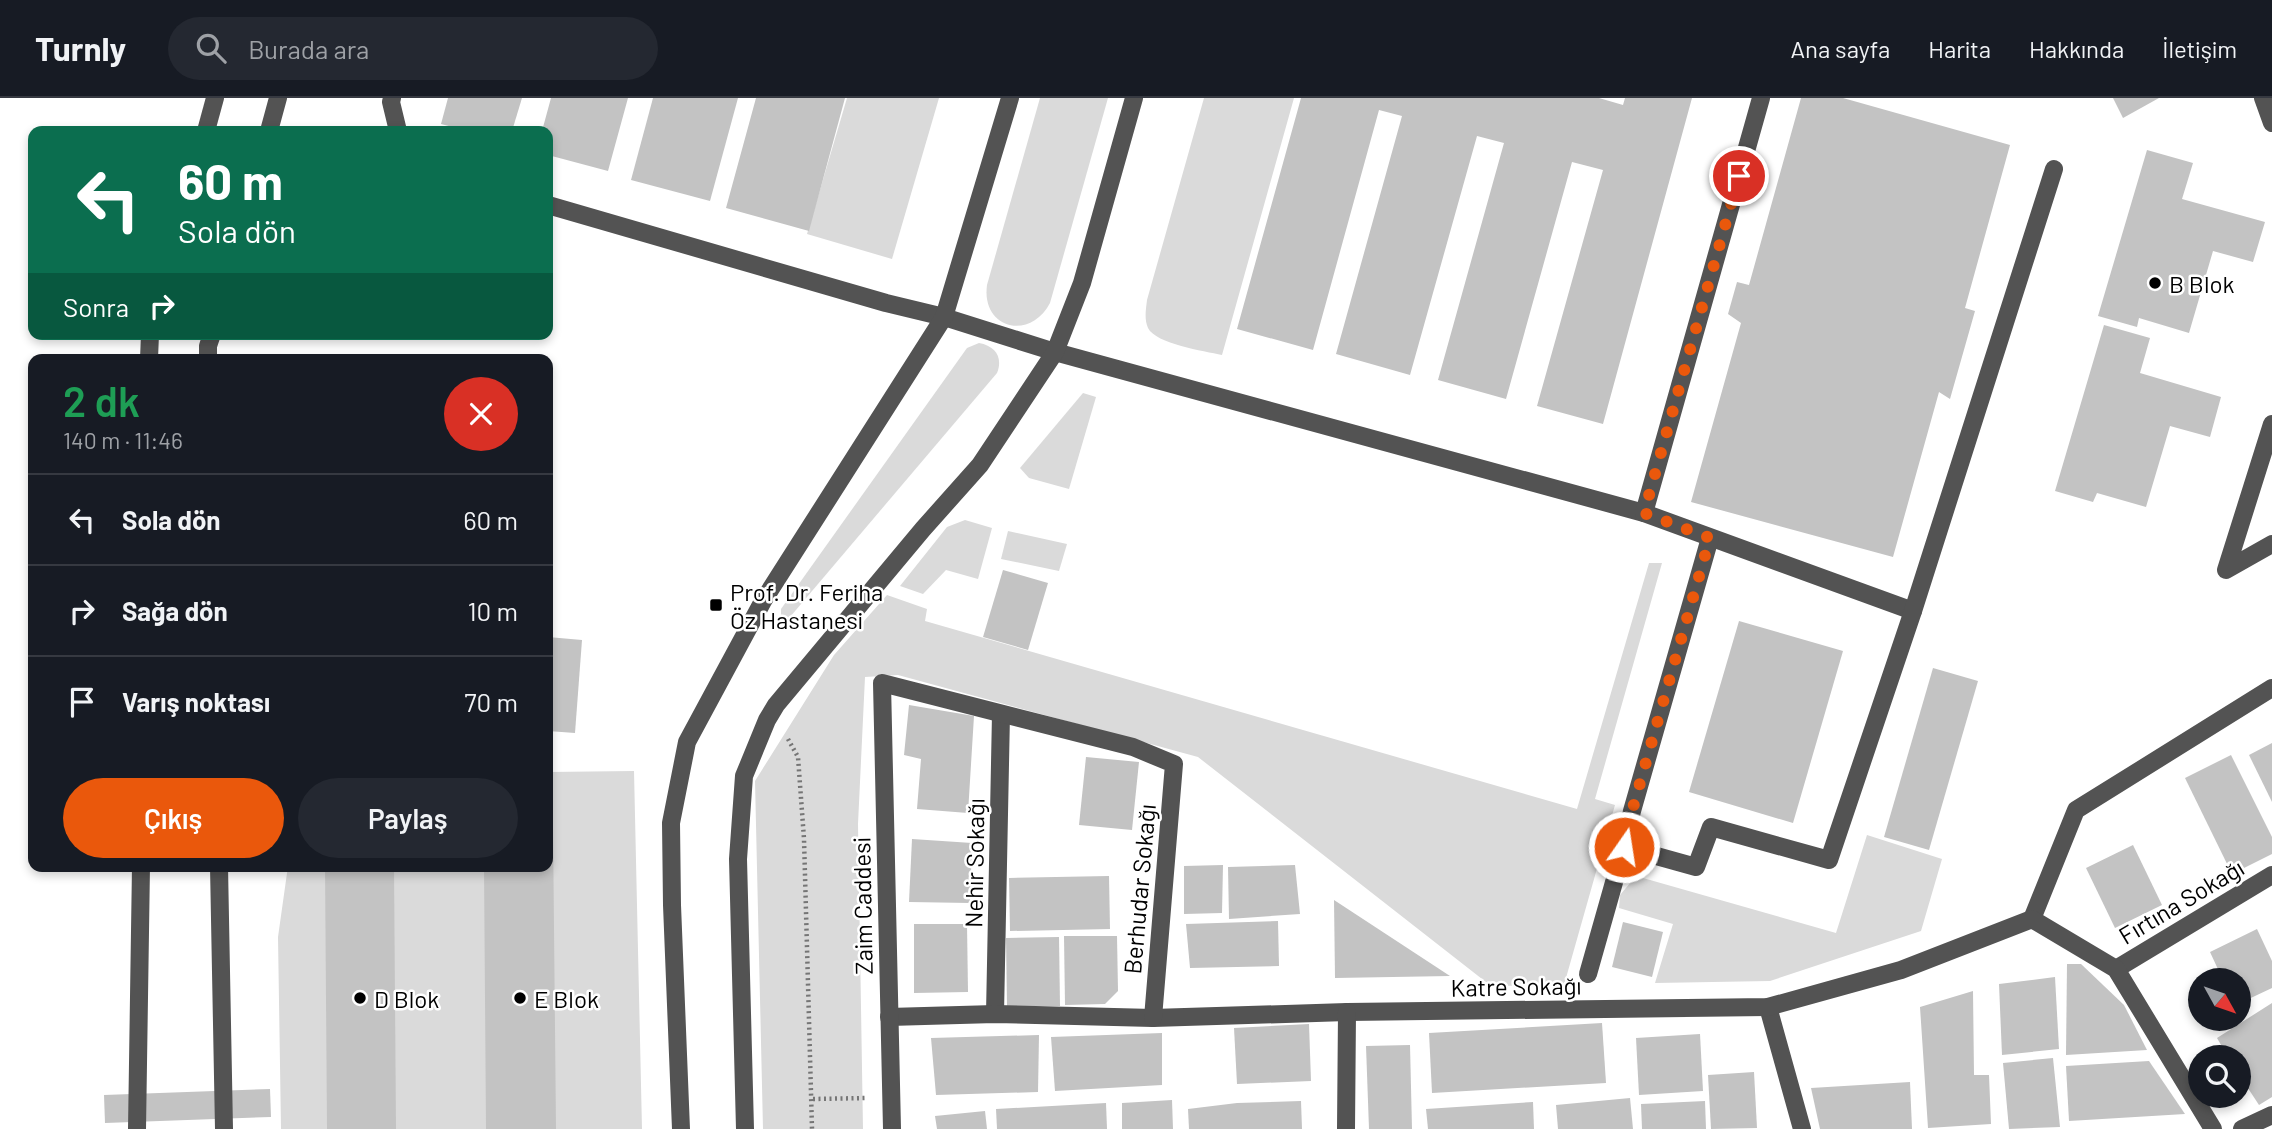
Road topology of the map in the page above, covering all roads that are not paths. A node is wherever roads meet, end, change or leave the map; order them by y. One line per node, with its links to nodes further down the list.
1 (215, 98): 9 (street)
2 (278, 98): 10 (street)
3 (392, 98): 11 (street)
4 (1010, 98): 14 (street)
5 (1134, 98): 15 (street)
6 (1761, 98): 17 (street)
7 (2263, 98): 8 (street)
8 (2272, 124)
9 (207, 126)
10 (270, 126)
11 (397, 126)
12 (2054, 169): 20 (street)
13 (553, 206): 14 (street)
14 (944, 317): 15 (street); 39 (street)
15 (1055, 352): 17 (street); 40 (street)
16 (2272, 424): 19 (street)
17 (1644, 513): 18 (street)
18 (1710, 538): 20 (street); 23 (street)
19 (2272, 544)
20 (1913, 611): 23 (street)
21 (2272, 688): 27 (street)
22 (1001, 714): 32 (street, Nehir Sokağı); 33 (street, Zaim Caddesi); 34 (street, Berhudar Sokağı)
23 (1624, 847): 29 (street)
24 (141, 872): 37 (street)
25 (219, 872): 38 (street)
26 (2272, 875): 28 (street, Fırtına Sokağı)
27 (2032, 919): 28 (street); 30 (street, Katre Sokağı)
28 (2116, 970): 44 (street)
29 (1588, 974)
30 (1768, 1007): 31 (street, Katre Sokağı); 43 (street)
31 (1347, 1012): 34 (street, Katre Sokağı); 42 (street)
32 (995, 1014): 33 (street, Katre Sokağı); 34 (street, Katre Sokağı)
33 (889, 1017): 41 (street, Zaim Caddesi)
34 (1153, 1018)
35 (2272, 1115): 36 (street)
36 (2247, 1128)
37 (137, 1129)
38 (224, 1129)
39 (681, 1129)
40 (745, 1129)
41 (892, 1129)
42 (1346, 1129)
43 (1802, 1129)
44 (2213, 1129)

